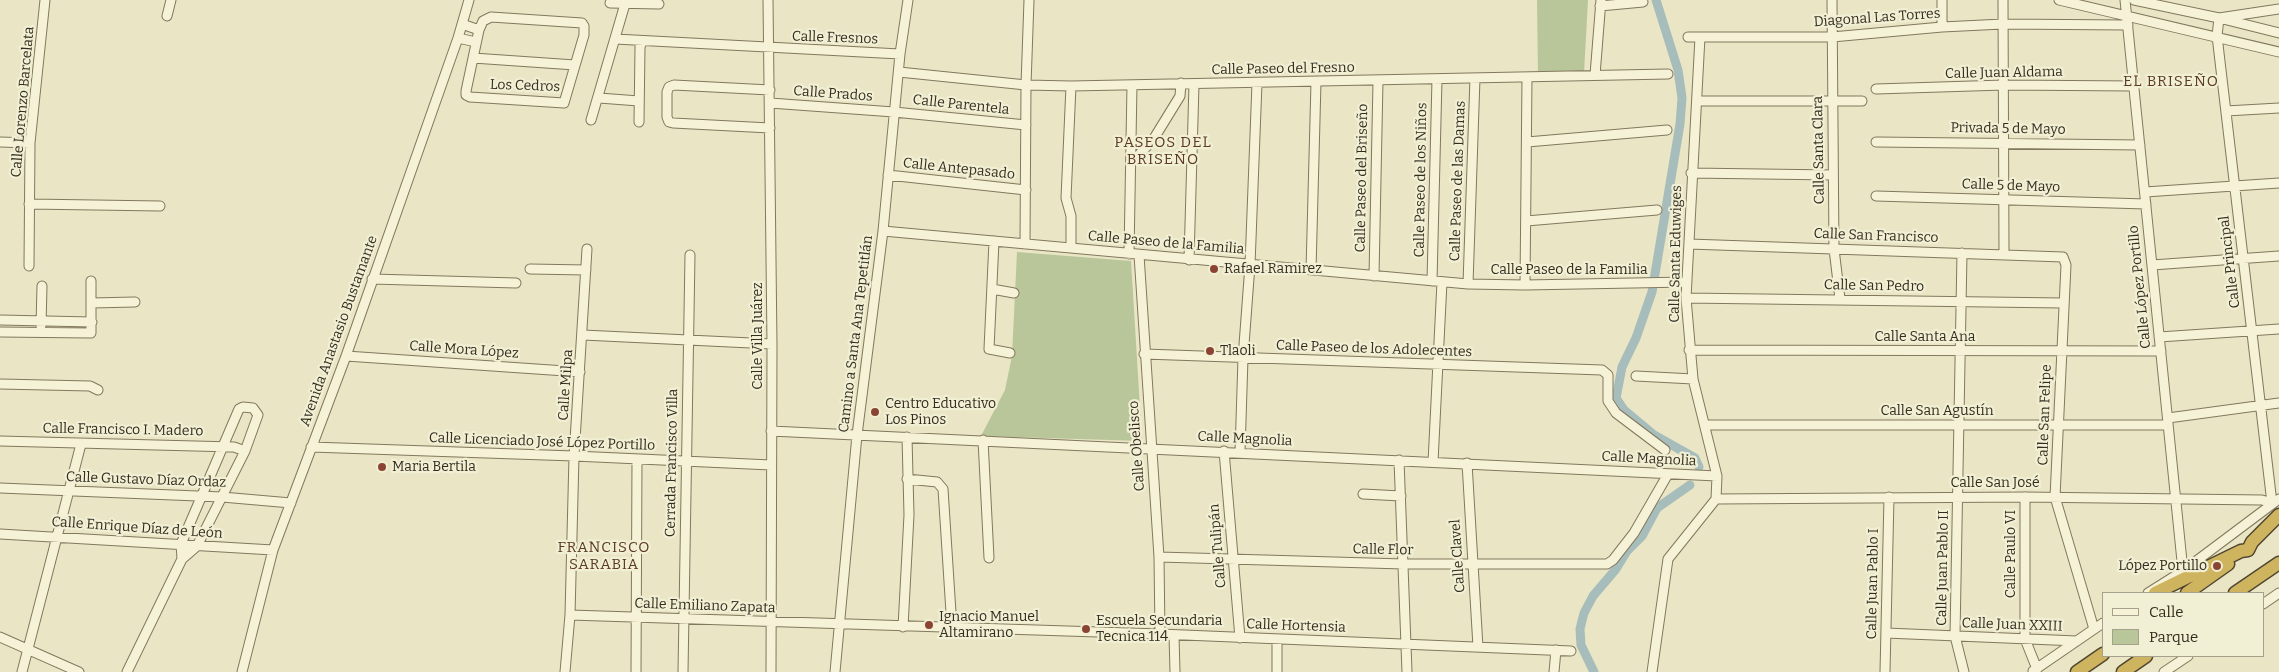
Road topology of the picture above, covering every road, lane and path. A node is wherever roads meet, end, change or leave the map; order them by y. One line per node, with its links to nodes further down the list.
1 (46, 0): 78 (street, Calle Lorenzo Barcelata)
2 (171, 0): 22 (street)
3 (469, 0): 25 (street, Avenida Anastasio Bustamante)
4 (768, 0): 38 (street, Calle Villa Juárez)
5 (908, 0): 40 (street, Camino a Santa Ana Tepetitlán)
6 (1030, 0): 54 (street)
7 (1832, 0): 33 (street, Calle Santa Clara)
8 (1942, 0): 27 (street)
9 (2003, 0): 26 (street)
10 (2059, 0): 24 (street)
11 (2125, 0): 24 (street, Calle López Portillo)
12 (2134, 0): 19 (street)
13 (2263, 0): 21 (street)
14 (1644, 2): 16 (street)
15 (610, 3): 17 (street)
16 (1600, 3): 45 (street)
17 (625, 4): 18 (street); 35 (street)
18 (659, 4)
19 (2173, 4): 23 (street)
20 (2279, 9): 21 (street)
21 (2262, 10): 23 (street)
22 (167, 16)
23 (2219, 18): 29 (street); 30 (street, Calle Principal)
24 (2127, 21): 26 (street, Diagonal Las Torres); 30 (street); 58 (street, Calle López Portillo)
25 (462, 24): 28 (street); 34 (street, Avenida Anastasio Bustamante)
26 (2003, 24): 27 (street, Diagonal Las Torres); 57 (street)
27 (1942, 27): 33 (street, Diagonal Las Torres)
28 (479, 30): 37 (street, Los Cedros); 42 (street, Los Cedros)
29 (2279, 33)
30 (2217, 36): 39 (street); 68 (street, Calle Principal)
31 (1688, 37): 32 (street, Diagonal Las Torres)
32 (1700, 37): 33 (street, Diagonal Las Torres); 63 (street, Calle Santa Eduwiges)
33 (1832, 37): 64 (street, Calle Santa Clara)
34 (458, 38): 37 (street); 119 (street, Avenida Anastasio Bustamante)
35 (615, 39): 36 (street, Calle Fresnos); 61 (street)
36 (642, 41): 38 (street, Calle Fresnos); 62 (street)
37 (476, 42): 41 (street, Los Cedros)
38 (769, 49): 40 (street, Calle Fresnos); 59 (street, Calle Villa Juárez)
39 (2279, 52)
40 (900, 54): 43 (street, Camino a Santa Ana Tepetitlán)
41 (473, 58): 42 (street); 42 (street, Los Cedros)
42 (575, 64)
43 (898, 72): 54 (street, Calle Paseo del Fresno); 69 (street, Camino a Santa Ana Tepetitlán)
44 (1668, 74): 45 (street, Calle Paseo del Fresno)
45 (1595, 75): 46 (street, Calle Paseo del Fresno)
46 (1527, 77): 47 (street, Calle Paseo del Fresno); 76 (street)
47 (1475, 78): 48 (street, Calle Paseo del Fresno); 125 (street, Calle Paseo de las Damas)
48 (1437, 79): 49 (street, Calle Paseo del Fresno); 121 (street, Calle Paseo de los Niños)
49 (1378, 80): 50 (street, Calle Paseo del Fresno); 118 (street, Calle Paseo del Briseño)
50 (1316, 82): 51 (street, Calle Paseo del Fresno); 117 (street)
51 (1257, 83): 53 (street, Calle Paseo del Fresno); 112 (street)
52 (1181, 84): 53 (street, Calle Paseo del Fresno); 55 (street, Calle Paseo del Fresno); 81 (street)
53 (1194, 84): 110 (street)
54 (1026, 85): 56 (street, Calle Paseo del Fresno); 72 (street)
55 (1132, 85): 56 (street, Calle Paseo del Fresno); 81 (street)
56 (1071, 86): 100 (street)
57 (2004, 86): 58 (street, Calle Juan Aldama); 60 (street, Calle Juan Aldama); 79 (street)
58 (2134, 86): 80 (street, Calle López Portillo)
59 (770, 90): 66 (street, Calle Villa Juárez); 73 (street)
60 (1876, 90)
61 (599, 98): 62 (street); 70 (street)
62 (640, 101): 71 (street)
63 (1697, 101): 64 (street); 82 (street, Calle Santa Eduwiges)
64 (1833, 101): 65 (street); 84 (street, Calle Santa Clara)
65 (1862, 101)
66 (770, 103): 69 (street, Calle Prados); 73 (street, Calle Villa Juárez)
67 (2279, 108): 68 (street)
68 (2226, 111): 86 (street, Calle Principal)
69 (894, 112): 72 (street, Calle Parentela); 83 (street, Camino a Santa Ana Tepetitlán)
70 (591, 120)
71 (639, 122)
72 (1026, 125): 87 (street)
73 (770, 128): 146 (street, Calle Villa Juárez)
74 (1668, 130): 76 (street)
75 (0, 142): 78 (street)
76 (1527, 142): 95 (street)
77 (1876, 142): 79 (street, Privada 5 de Mayo)
78 (30, 143): 91 (street, Calle Lorenzo Barcelata)
79 (2004, 143): 80 (street, Privada 5 de Mayo); 90 (street)
80 (2140, 145): 88 (street, Calle López Portillo)
81 (1132, 162): 104 (street)
82 (1692, 172): 84 (street); 99 (street, Calle Santa Eduwiges)
83 (888, 175): 87 (street, Calle Antepasado); 96 (street, Camino a Santa Ana Tepetitlán)
84 (1833, 175): 102 (street, Calle Santa Clara)
85 (2279, 183): 86 (street)
86 (2235, 186): 88 (street); 111 (street, Calle Principal)
87 (1026, 190): 98 (street)
88 (2145, 192): 92 (street, Calle López Portillo)
89 (1876, 196): 90 (street, Calle 5 de Mayo)
90 (2004, 199): 92 (street, Calle 5 de Mayo); 105 (street)
91 (29, 204): 93 (street); 114 (street, Calle Lorenzo Barcelata)
92 (2146, 204): 113 (street, Calle López Portillo)
93 (160, 206)
94 (1656, 210): 95 (street)
95 (1526, 221): 126 (street)
96 (883, 231): 97 (street, Calle Paseo de la Familia); 168 (street, Camino a Santa Ana Tepetitlán)
97 (994, 241): 98 (street, Calle Paseo de la Familia); 128 (street)
98 (1025, 244): 100 (street, Calle Paseo de la Familia)
99 (1689, 244): 102 (street, Calle San Francisco); 123 (street, Calle Santa Eduwiges)
100 (1071, 248): 104 (street, Calle Paseo de la Familia)
101 (587, 249): 116 (street, Calle Milpa)
102 (1834, 249): 103 (street, Calle San Francisco); 131 (street, Calle Santa Clara)
103 (1962, 253): 105 (street, Calle San Francisco); 132 (street, Calle Juan Pablo II)
104 (1129, 254): 107 (street, Calle Paseo de la Familia)
105 (2004, 254): 109 (street, Calle San Francisco)
106 (690, 255): 145 (street, Cerrada Francisco Villa)
107 (1139, 255): 110 (street, Calle Paseo de la Familia); 152 (street, Calle Obelisco)
108 (2279, 256): 111 (street)
109 (2063, 258): 134 (street, Calle San Felipe)
110 (1189, 260): 112 (street, Calle Paseo de la Familia)
111 (2244, 260): 113 (street); 140 (street, Calle Principal)
112 (1250, 265): 117 (street, Calle Paseo de la Familia); 154 (street)
113 (2152, 265): 144 (street, Calle López Portillo)
114 (28, 266)
115 (530, 269): 116 (street)
116 (586, 270): 143 (street, Calle Milpa)
117 (1311, 270): 118 (street, Calle Paseo de la Familia)
118 (1374, 276): 121 (street, Calle Paseo de la Familia)
119 (372, 279): 124 (street); 153 (street, Avenida Anastasio Bustamante)
120 (91, 281): 135 (street)
121 (1432, 281): 122 (street, Calle Paseo de la Familia)
122 (1442, 282): 125 (street, Calle Paseo de la Familia); 155 (street)
123 (1687, 282): 126 (street, Calle Paseo de la Familia); 130 (street, Calle Santa Eduwiges)
124 (516, 283)
125 (1468, 284): 126 (street, Calle Paseo de la Familia)
126 (1525, 285)
127 (42, 286): 137 (street)
128 (992, 289): 129 (street); 151 (street)
129 (1014, 293)
130 (1686, 298): 131 (street, Calle San Pedro); 147 (street, Calle Santa Eduwiges)
131 (1840, 299): 132 (street, Calle San Pedro)
132 (1961, 301): 134 (street, Calle San Pedro); 148 (street, Calle Juan Pablo II)
133 (135, 302): 135 (street)
134 (2063, 302): 149 (street, Calle San Felipe)
135 (91, 303): 138 (street)
136 (0, 320): 137 (street)
137 (41, 321): 138 (street); 142 (street)
138 (92, 322): 142 (street)
139 (2279, 329): 140 (street)
140 (2252, 331): 144 (street); 162 (street, Calle Principal)
141 (0, 332): 142 (street)
142 (41, 333)
143 (584, 335): 145 (street); 156 (street, Calle Milpa)
144 (2159, 337): 150 (street, Calle López Portillo)
145 (689, 341): 146 (street); 183 (street, Cerrada Francisco Villa)
146 (772, 344): 167 (street, Calle Villa Juárez)
147 (1689, 350): 148 (street, Calle Santa Ana); 158 (street, Calle Santa Eduwiges)
148 (1960, 351): 149 (street, Calle Santa Ana); 165 (street, Calle Juan Pablo II)
149 (2062, 351): 150 (street, Calle Santa Ana); 166 (street, Calle San Felipe)
150 (2161, 351): 163 (street, Calle López Portillo)
151 (1010, 353)
152 (1144, 354): 154 (street, Calle Paseo de los Adolecentes); 175 (street, Calle Obelisco)
153 (346, 356): 156 (street, Calle Mora López); 174 (street, Avenida Anastasio Bustamante)
154 (1243, 358): 155 (street, Calle Paseo de los Adolecentes); 179 (street)
155 (1438, 366): 176 (street, Calle Paseo de los Adolecentes); 184 (street)
156 (580, 372): 180 (street, Calle Milpa)
157 (1636, 376): 158 (street)
158 (1693, 379): 164 (street, Calle Santa Eduwiges)
159 (0, 384): 160 (street)
160 (98, 390)
161 (2279, 403): 162 (street, Calle San Agustín)
162 (2261, 406): 163 (street, Calle San Agustín); 202 (street, Calle Principal)
163 (2168, 421): 166 (street, Calle San Agustín); 200 (street, Calle López Portillo)
164 (1705, 425): 165 (street, Calle San Agustín); 188 (street, Calle Santa Eduwiges)
165 (1959, 425): 166 (street, Calle San Agustín); 197 (street, Calle Juan Pablo II)
166 (2060, 425): 199 (street, Calle San Felipe)
167 (771, 431): 168 (street, Calle Magnolia); 186 (street, Calle Villa Juárez)
168 (857, 435): 169 (street, Calle Magnolia); 232 (street, Camino a Santa Ana Tepetitlán)
169 (907, 437): 170 (street, Calle Magnolia); 189 (street)
170 (983, 440): 175 (street, Calle Magnolia); 213 (street)
171 (0, 441): 172 (street, Calle Francisco I. Madero)
172 (81, 444): 173 (street, Calle Francisco I. Madero); 191 (street)
173 (222, 447): 177 (street, Calle Francisco I. Madero); 177 (street); 193 (street)
174 (311, 447): 180 (street, Calle Licenciado José López Portillo); 203 (street, Avenida Anastasio Bustamante)
175 (1151, 448): 178 (street, Calle Magnolia); 212 (street, Calle Obelisco)
176 (1665, 450)
177 (245, 451): 195 (street)
178 (1224, 451): 179 (street, Calle Magnolia); 215 (street, Calle Tulipán)
179 (1240, 452): 182 (street, Calle Magnolia)
180 (574, 456): 181 (street, Calle Licenciado José López Portillo); 228 (street, Calle Milpa)
181 (637, 459): 183 (street, Calle Licenciado José López Portillo); 229 (street)
182 (1399, 460): 184 (street, Calle Magnolia); 194 (street)
183 (686, 461): 186 (street, Calle Licenciado José López Portillo); 230 (street, Cerrada Francisco Villa)
184 (1433, 462): 185 (street, Calle Magnolia)
185 (1467, 463): 187 (street, Calle Magnolia); 218 (street, Calle Clavel)
186 (771, 465): 231 (street, Calle Villa Juárez)
187 (1668, 474): 188 (street, Calle Magnolia); 218 (street, Calle Flor)
188 (1717, 476): 201 (street, Calle Santa Eduwiges)
189 (907, 479): 234 (street); 235 (street)
190 (0, 488): 191 (street, Calle Gustavo Díaz Ordaz)
191 (69, 491): 193 (street, Calle Gustavo Díaz Ordaz); 207 (street)
192 (1363, 494): 194 (street)
193 (200, 496): 195 (street, Calle Gustavo Díaz Ordaz); 208 (street)
194 (1401, 496): 217 (street)
195 (222, 497): 203 (street, Calle Gustavo Díaz Ordaz); 209 (street)
196 (1889, 497): 197 (street, Calle San José); 201 (street, Calle San José); 237 (street, Calle Juan Pablo I)
197 (1958, 497): 198 (street, Calle San José); 240 (street, Calle Juan Pablo II)
198 (2025, 497): 199 (street, Calle San José); 244 (street, Calle Paulo VI)
199 (2055, 497): 200 (street, Calle San José); 236 (street, Calle San Felipe)
200 (2176, 498): 202 (street, Calle San José); 219 (street, Calle López Portillo)
201 (1716, 499): 268 (street)
202 (2276, 501): 219 (street)
203 (291, 503): 210 (street, Avenida Anastasio Bustamante)
204 (2279, 515): 211 (highway)
205 (2279, 529): 211 (highway)
206 (0, 534): 207 (street, Calle Enrique Díaz de León)
207 (57, 536): 208 (street, Calle Enrique Díaz de León); 248 (street)
208 (181, 544): 209 (street, Calle Enrique Díaz de León); 214 (street)
209 (197, 546): 210 (street, Calle Enrique Díaz de León); 214 (street)
210 (273, 550): 258 (street, Avenida Anastasio Bustamante)
211 (2248, 550): 223 (highway); 224 (highway)
212 (1159, 557): 215 (street, Calle Flor); 238 (street, Calle Obelisco)
213 (989, 558)
214 (182, 560): 257 (street)
215 (1233, 560): 217 (street, Calle Flor); 242 (street, Calle Tulipán)
216 (2279, 563): 221 (highway)
217 (1404, 564): 218 (street, Calle Flor); 246 (street)
218 (1472, 565): 247 (street, Calle Clavel)
219 (2183, 571): 222 (street)
220 (2279, 572): 221 (highway)
221 (2265, 573): 225 (highway)
222 (2150, 592)
223 (2156, 592)
224 (2189, 592)
225 (2236, 592)
226 (2279, 593): 227 (street)
227 (2264, 603)
228 (570, 615): 229 (street, Calle Emiliano Zapata); 259 (street, Calle Milpa)
229 (636, 618): 230 (street, Calle Emiliano Zapata); 260 (street)
230 (684, 620): 231 (street, Calle Emiliano Zapata); 261 (street, Cerrada Francisco Villa)
231 (771, 622): 232 (street, Calle Emiliano Zapata); 262 (street, Calle Villa Juárez)
232 (840, 624): 234 (street, Calle Hortensia); 263 (street, Camino a Santa Ana Tepetitlán)
233 (2102, 624): 236 (street)
234 (902, 626): 235 (street, Calle Hortensia)
235 (952, 628): 238 (street, Calle Hortensia)
236 (2094, 629): 245 (street)
237 (1886, 633): 240 (street, Calle Juan XXIII); 269 (street, Calle Juan Pablo I)
238 (1160, 634): 239 (street, Calle Hortensia)
239 (1174, 636): 242 (street, Calle Hortensia); 264 (street)
240 (1955, 636): 244 (street, Calle Juan XXIII); 270 (street, Calle Juan Pablo II)
241 (0, 637): 248 (street)
242 (1240, 638): 243 (street, Calle Hortensia)
243 (1277, 639): 246 (street, Calle Hortensia); 265 (street)
244 (2025, 639): 245 (street, Calle Juan XXIII); 254 (street, Calle Paulo VI)
245 (2077, 641): 254 (street)
246 (1407, 644): 247 (street, Calle Hortensia); 266 (street)
247 (1478, 647): 249 (street, Calle Hortensia)
248 (28, 648): 255 (street); 256 (street)
249 (1556, 650): 250 (street, Calle Hortensia); 267 (street)
250 (1571, 651)
251 (2102, 655): 271 (highway)
252 (2145, 657): 272 (highway)
253 (2186, 657): 273 (street)
254 (2034, 670)
255 (22, 672)
256 (79, 672)
257 (127, 672)
258 (242, 672)
259 (566, 672)
260 (636, 672)
261 (683, 672)
262 (771, 672)
263 (835, 672)
264 (1175, 672)
265 (1276, 672)
266 (1407, 672)
267 (1554, 672)
268 (1652, 672)
269 (1884, 672)
270 (1964, 672)
271 (2077, 672)
272 (2123, 672)
273 (2164, 672)

